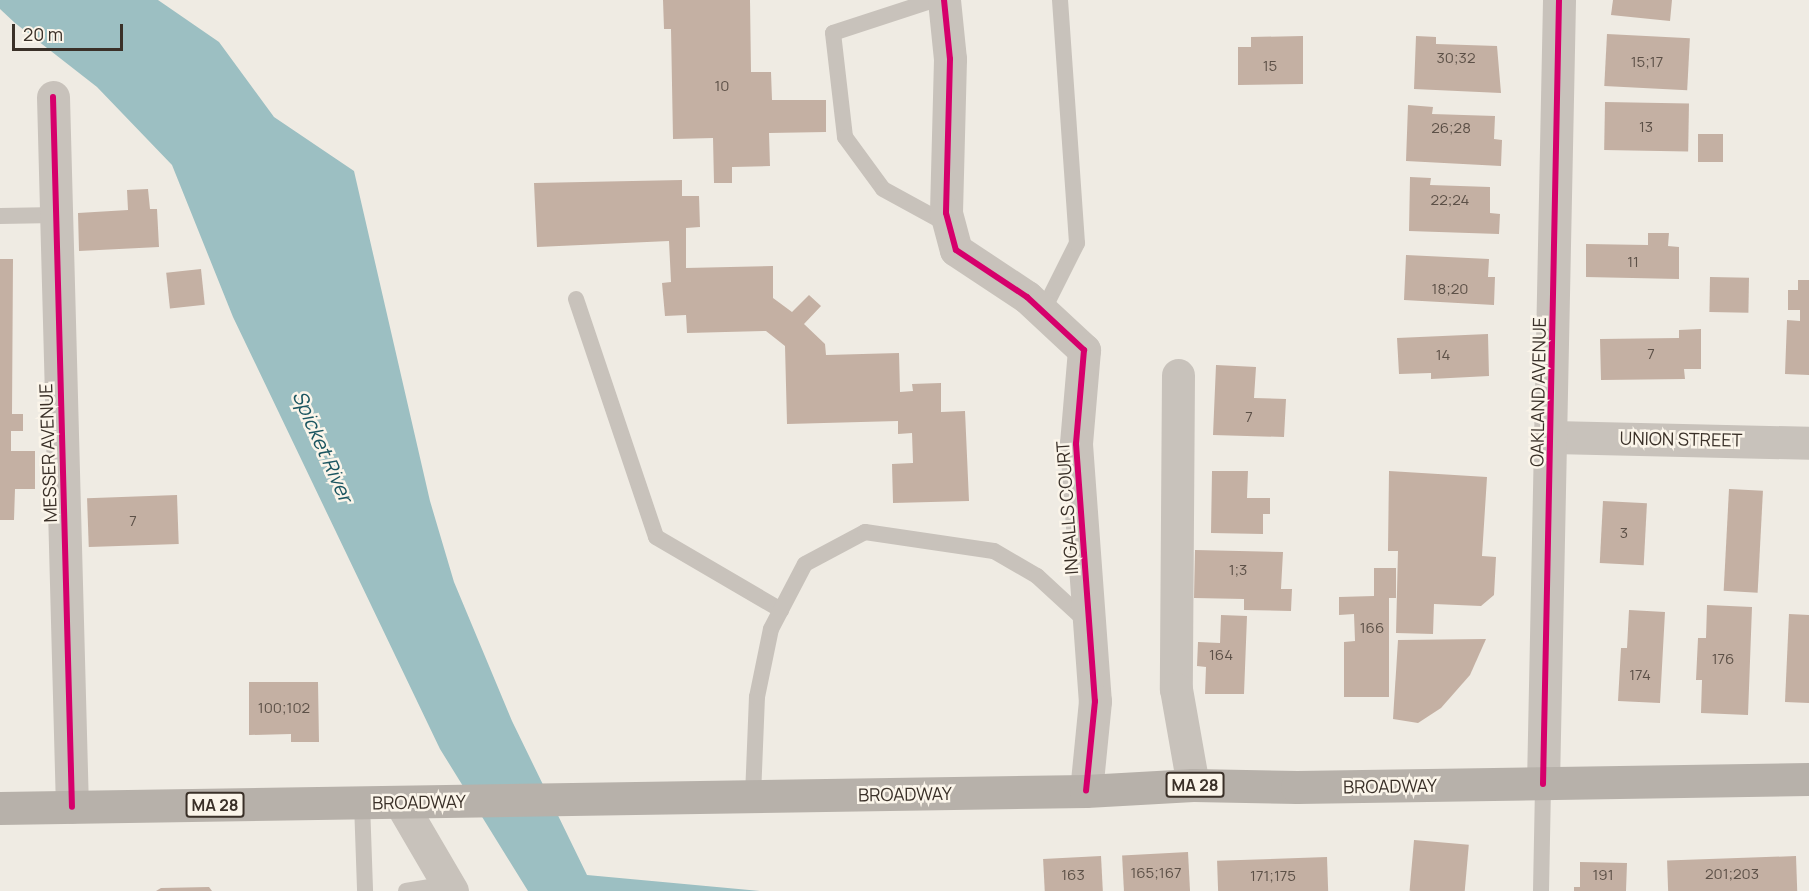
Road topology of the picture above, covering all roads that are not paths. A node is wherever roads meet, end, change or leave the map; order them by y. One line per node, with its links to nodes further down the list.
1 (933, 0): 8 (lane)
2 (944, 0): 8 (street, INGALLS COURT)
3 (1060, 0): 10 (lane)
4 (1559, 0): 12 (street, OAKLAND AVENUE)
5 (53, 97): 6 (street, MESSER AVENUE)
6 (57, 215): 7 (lane); 23 (street, MESSER AVENUE)
7 (0, 216)
8 (949, 225): 10 (street, INGALLS COURT)
9 (576, 299): 14 (lane)
10 (1043, 312): 15 (street, INGALLS COURT)
11 (1178, 375): 18 (street)
12 (1553, 437): 13 (street, UNION STREET); 17 (street, OAKLAND AVENUE)
13 (1809, 443)
14 (781, 610): 15 (lane); 20 (lane)
15 (1090, 624): 19 (street, INGALLS COURT)
16 (1809, 779): 17 (main road, BROADWAY / MA 28)
17 (1543, 784): 18 (main road, BROADWAY / MA 28); 28 (lane)
18 (1192, 785): 19 (main road, BROADWAY / MA 28)
19 (1086, 791): 20 (main road, BROADWAY / MA 28)
20 (753, 796): 22 (main road, BROADWAY / MA 28)
21 (363, 803): 22 (main road, BROADWAY / MA 28); 23 (main road, BROADWAY / MA 28); 26 (lane)
22 (415, 803): 25 (street)
23 (72, 807): 24 (main road, BROADWAY / MA 28)
24 (0, 808)
25 (450, 888): 27 (lane)
26 (365, 891)
27 (406, 891)
28 (1541, 891)

